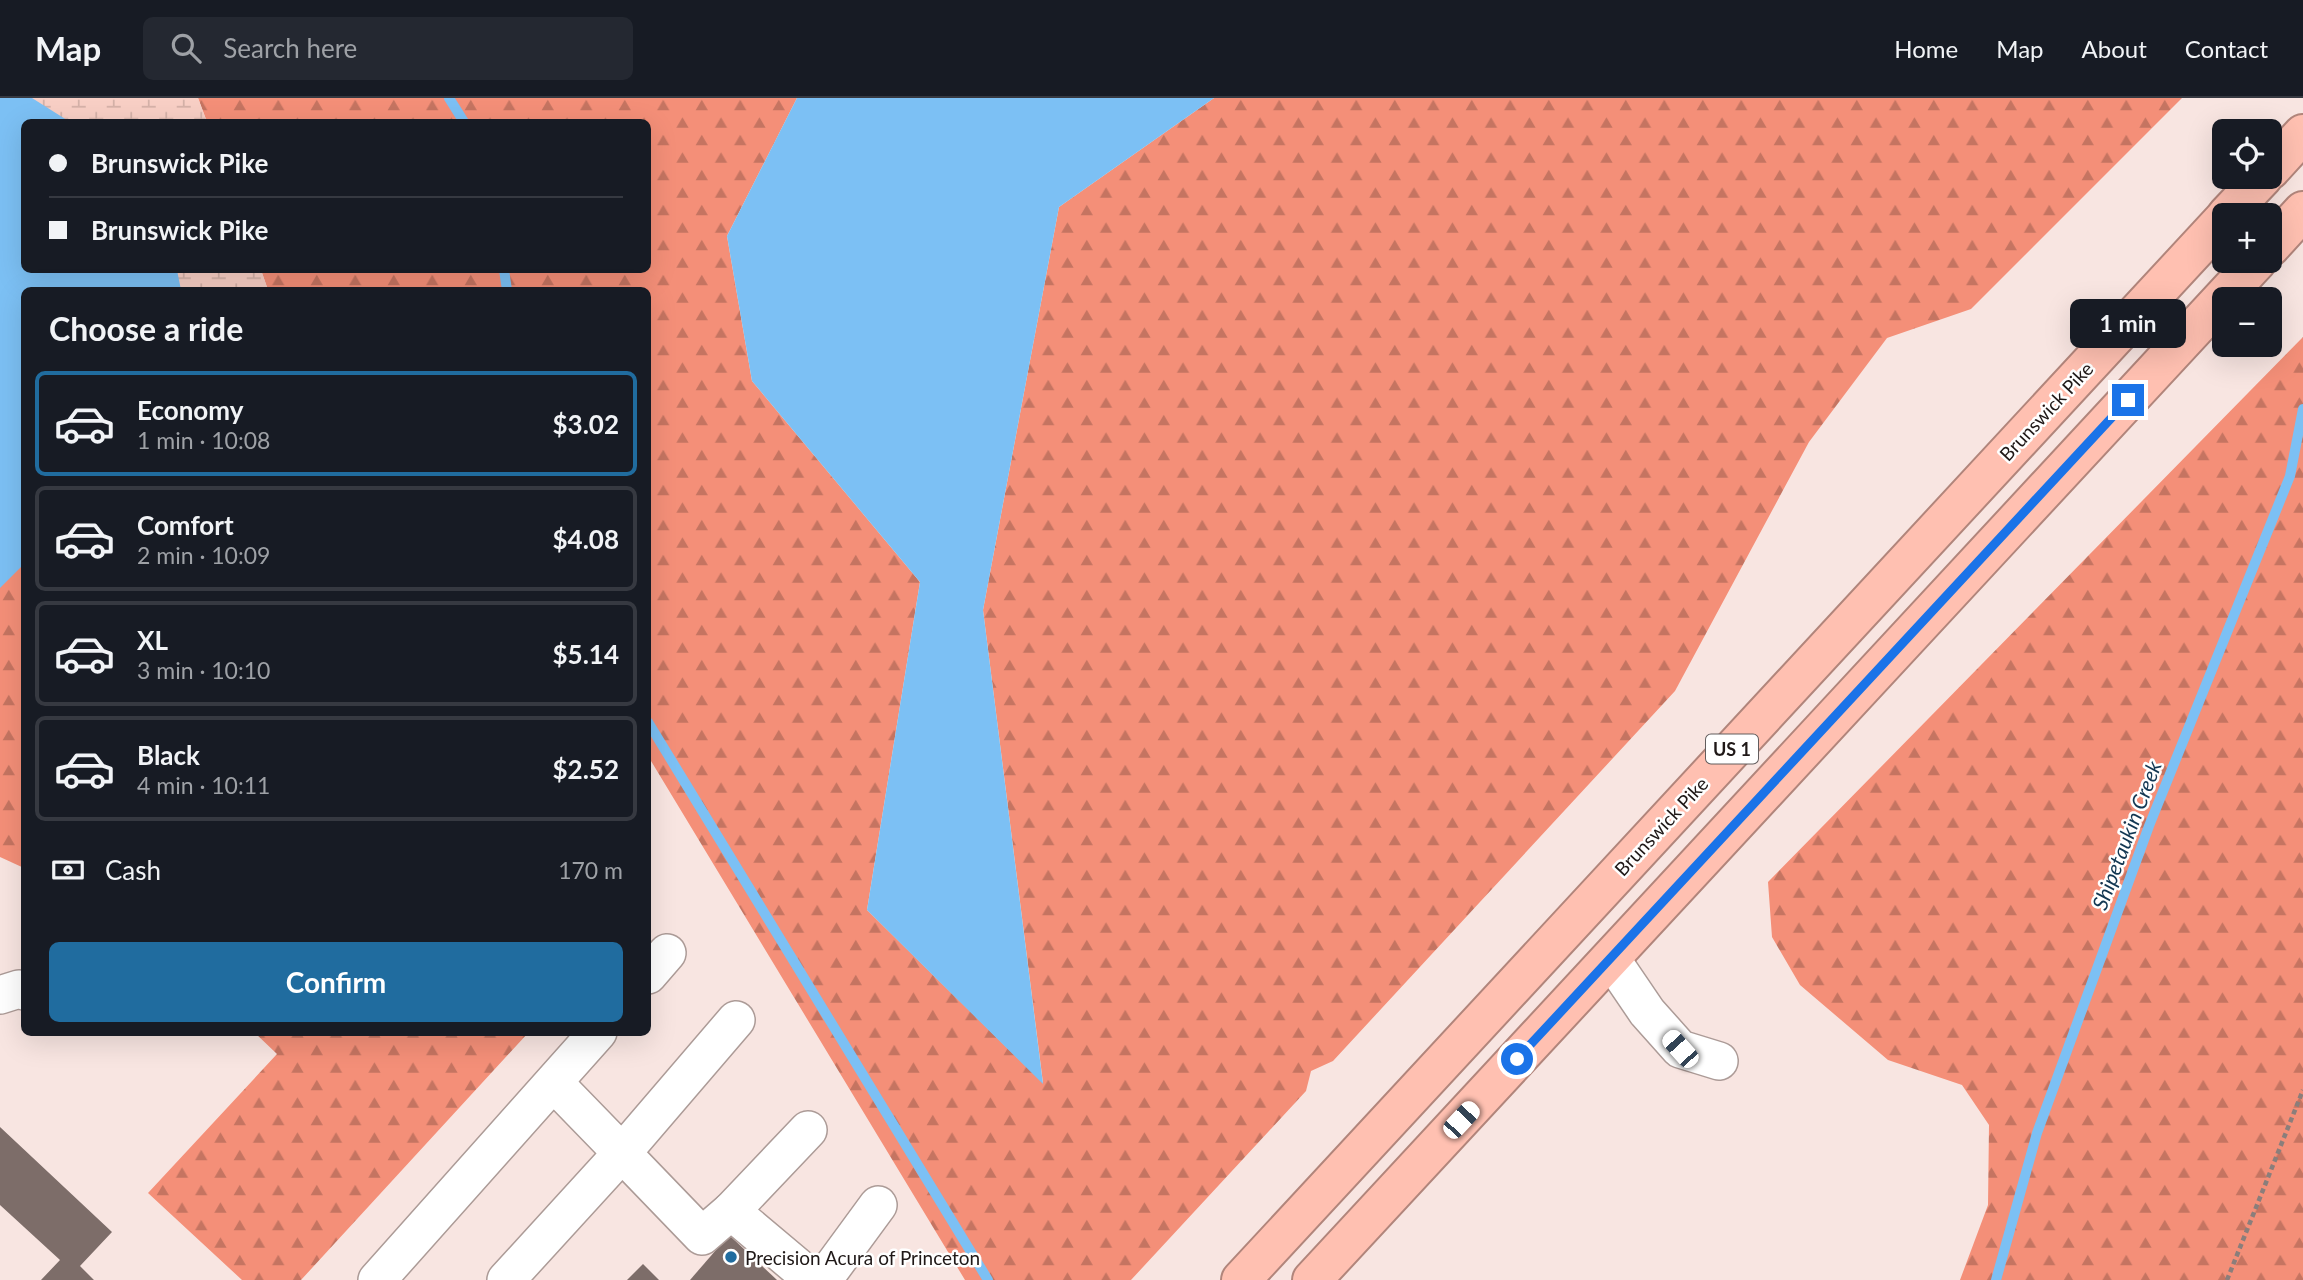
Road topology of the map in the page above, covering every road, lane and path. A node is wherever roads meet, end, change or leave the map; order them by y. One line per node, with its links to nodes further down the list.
1 (2303, 134): 2 (highway)
2 (2282, 157)
3 (2252, 189): 4 (highway, Brunswick Pike / US 1)
4 (2239, 203)
5 (2303, 211): 7 (highway)
6 (2212, 232): 25 (highway, Brunswick Pike / US 1)
7 (2282, 234)
8 (2246, 273): 9 (highway, US 1)
9 (1611, 959): 14 (lane); 26 (highway, US 1)
10 (21, 990): 11 (lane)
11 (0, 995)
12 (736, 1020): 18 (lane)
13 (595, 1036): 15 (lane)
14 (1719, 1061)
15 (554, 1083): 18 (lane); 21 (lane)
16 (2303, 1090): 27 (path)
17 (808, 1130): 20 (lane)
18 (622, 1153): 20 (lane); 22 (lane)
19 (878, 1205): 24 (lane)
20 (731, 1211): 23 (lane)
21 (377, 1280)
22 (506, 1280)
23 (813, 1280)
24 (823, 1280)
25 (1241, 1280)
26 (1312, 1280)
27 (2227, 1280)

